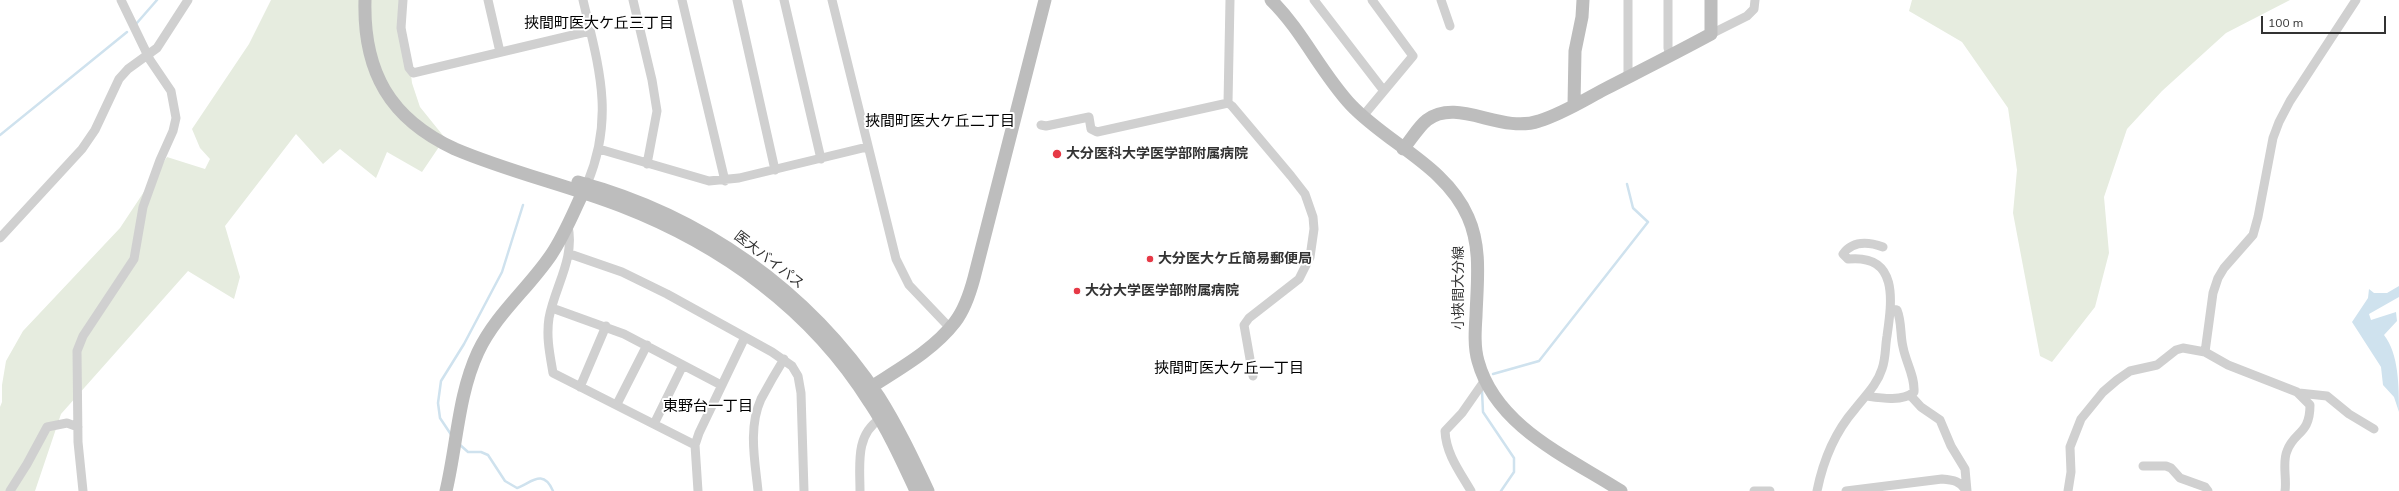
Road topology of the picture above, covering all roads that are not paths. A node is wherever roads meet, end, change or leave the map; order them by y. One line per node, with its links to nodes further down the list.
1 (121, 0): 28 (street)
2 (188, 0): 28 (street)
3 (365, 0): 43 (main road, 医大バイパス)
4 (403, 0): 27 (street)
5 (488, 0): 27 (street)
6 (583, 0): 25 (street)
7 (633, 0): 40 (street)
8 (682, 0): 42 (street)
9 (737, 0): 41 (street)
10 (784, 0): 39 (street)
11 (832, 0): 36 (street)
12 (1045, 0): 51 (main road)
13 (1230, 0): 32 (street)
14 (1271, 0): 34 (main road, 小挾間大分線)
15 (1314, 0): 31 (street)
16 (1372, 0): 31 (street)
17 (1441, 0): 24 (street)
18 (1583, 0): 33 (main road)
19 (1628, 0): 30 (street)
20 (1668, 0): 29 (street)
21 (1711, 0): 26 (main road)
22 (1754, 0): 26 (street)
23 (2356, 0): 54 (street)
24 (1450, 26)
25 (590, 31): 27 (street); 38 (street)
26 (1711, 34): 29 (main road)
27 (500, 52)
28 (148, 56): 45 (street); 68 (street)
29 (1670, 56): 30 (main road)
30 (1628, 77): 33 (main road)
31 (1384, 91): 34 (street)
32 (1228, 103): 35 (street); 57 (street)
33 (1574, 105): 37 (main road)
34 (1363, 116): 37 (main road, 小挾間大分線)
35 (1041, 125)
36 (867, 147): 39 (street); 51 (street)
37 (1403, 148): 58 (main road, 小挾間大分線)
38 (599, 149): 40 (street); 43 (street)
39 (822, 158): 41 (street)
40 (647, 164): 42 (street)
41 (775, 170): 42 (street)
42 (725, 181)
43 (585, 188): 44 (main road); 61 (main road, 医大バイパス)
44 (568, 226): 47 (street); 75 (main road)
45 (0, 238)
46 (1883, 247): 49 (street)
47 (570, 254): 48 (street); 52 (street)
48 (552, 308): 50 (street); 60 (street)
49 (1891, 309): 63 (street); 64 (street)
50 (606, 326): 53 (street); 60 (street)
51 (950, 328): 61 (main road)
52 (745, 337): 55 (street); 59 (street)
53 (647, 345): 56 (street); 65 (street)
54 (2205, 352): 62 (street); 89 (street)
55 (784, 359): 77 (street); 78 (street)
56 (683, 365): 59 (street); 67 (street)
57 (1253, 376)
58 (1485, 380): 82 (street); 83 (main road, 小挾間大分線)
59 (721, 385): 70 (street)
60 (580, 387): 65 (street)
61 (868, 390): 66 (main road, 医大バイパス); 81 (main road, 医大バイパス)
62 (2299, 393): 69 (street); 91 (street)
63 (1910, 395): 64 (street); 88 (street)
64 (1866, 396): 86 (street)
65 (617, 404): 67 (street)
66 (880, 419): 79 (street); 80 (main road, 医大バイパス)
67 (654, 424): 70 (street)
68 (78, 427): 73 (street); 74 (street)
69 (2374, 429)
70 (695, 445): 76 (street)
71 (2143, 466): 90 (street)
72 (1920, 487): 87 (street); 88 (street)
73 (10, 491)
74 (83, 491)
75 (446, 491)
76 (698, 491)
77 (758, 491)
78 (804, 491)
79 (860, 491)
80 (916, 491)
81 (928, 491)
82 (1471, 491)
83 (1622, 491)
84 (1754, 491): 85 (street)
85 (1770, 491)
86 (1817, 491)
87 (1846, 491)
88 (1966, 491)
89 (2068, 491)
90 (2208, 491)
91 (2285, 491)

